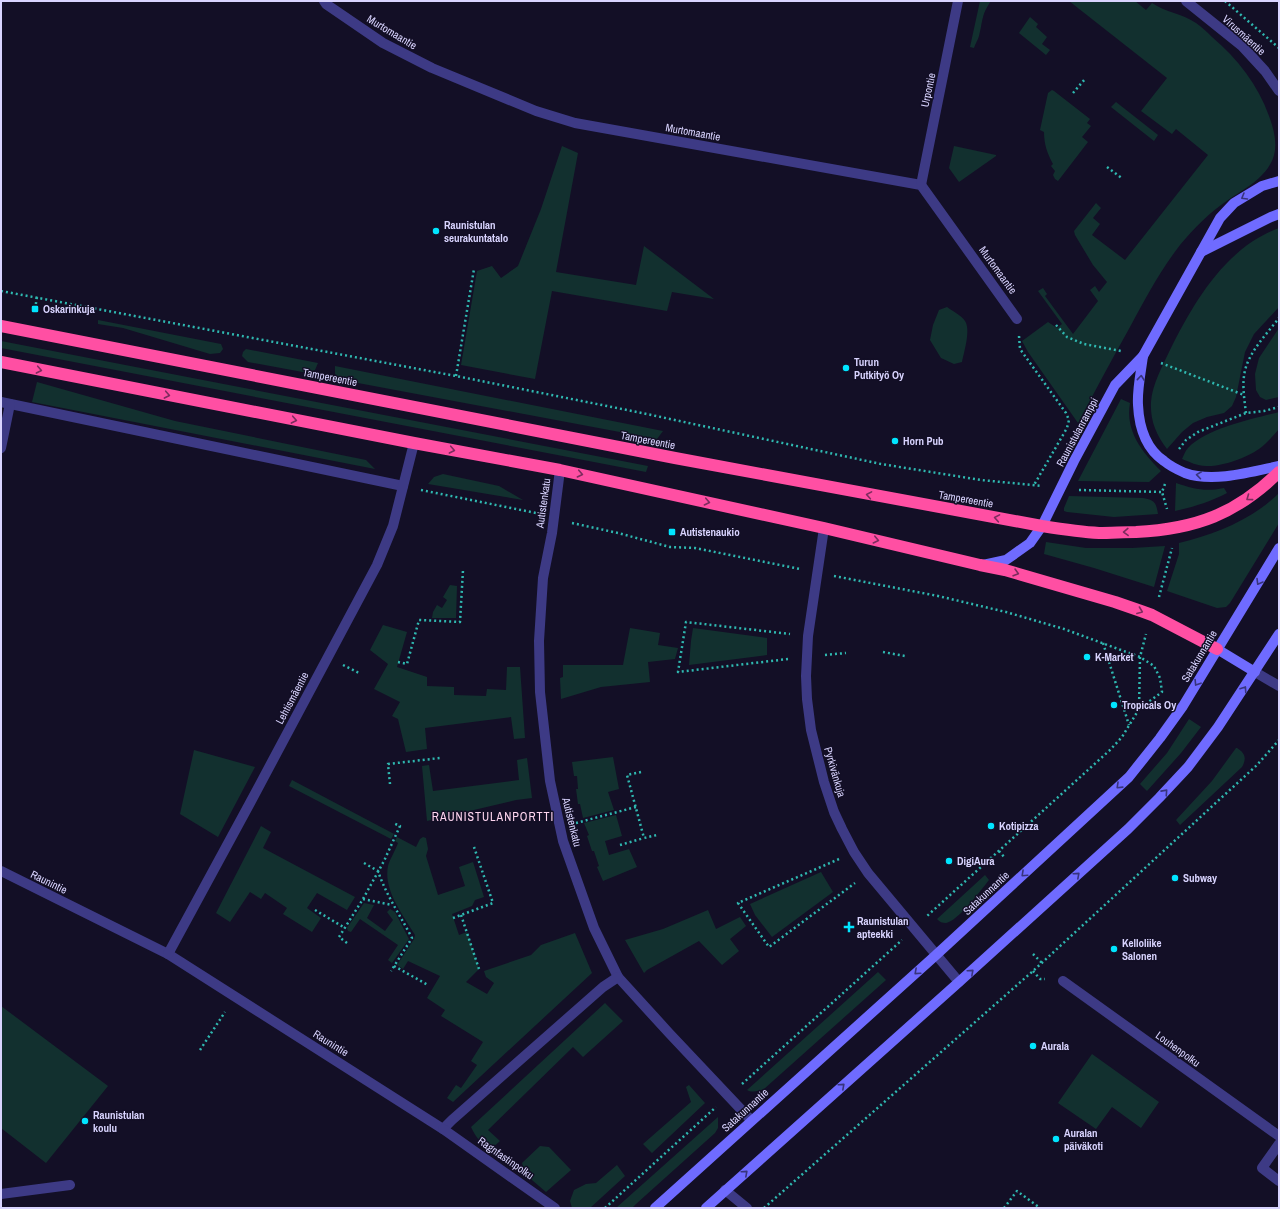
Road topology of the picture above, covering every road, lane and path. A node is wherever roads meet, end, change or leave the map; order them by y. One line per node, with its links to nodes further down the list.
1 (324, 1): 12 (street, Murtomaantie)
2 (958, 1): 12 (street, Urpontie)
3 (1186, 1): 7 (street, Virusmäentie)
4 (1225, 1): 5 (path)
5 (1279, 48)
6 (1085, 79): 8 (path)
7 (1279, 91)
8 (1073, 93)
9 (1107, 166): 10 (path)
10 (1123, 179)
11 (1279, 181): 14 (main road, Raunistulanramppi, one-way to 14)
12 (921, 184): 19 (street, Murtomaantie)
13 (1279, 214): 14 (main road)
14 (1201, 252): 23 (main road, Raunistulanramppi)
15 (474, 269): 25 (path)
16 (1, 291): 17 (path)
17 (37, 297): 18 (path); 25 (path)
18 (35, 309)
19 (1017, 318)
20 (1279, 318): 28 (path)
21 (1, 326): 39 (highway, Tampereentie, one-way to 21)
22 (1020, 349): 25 (path)
23 (1143, 356): 32 (main road, Raunistulanramppi, one-way to 23); 39 (main road, Raunistulanramppi)
24 (1, 362): 29 (highway, one-way to 29)
25 (456, 376)
26 (5, 403): 30 (street); 35 (street)
27 (1279, 407): 28 (path)
28 (1246, 413): 31 (path)
29 (414, 443): 33 (highway, one-way to 33); 35 (street, Lehtismäentie)
30 (1, 448)
31 (1177, 453)
32 (1279, 466)
33 (560, 470): 38 (street, Autistenkatu); 40 (highway, one-way to 40)
34 (1279, 472): 39 (highway, Tampereentie, one-way to 39)
35 (403, 486): 38 (path); 89 (street, Lehtismäentie)
36 (1078, 490): 37 (path)
37 (1168, 513)
38 (553, 518): 45 (path); 96 (street, Autistenkatu)
39 (1042, 526): 43 (main road, Raunistulanramppi)
40 (824, 528): 43 (highway, one-way to 43); 49 (street, Pyrkivänkuja)
41 (1172, 544): 47 (path)
42 (1279, 548): 51 (main road, Satakunnantie, one-way to 51)
43 (980, 565): 51 (highway, one-way to 51)
44 (463, 570): 56 (path)
45 (804, 570)
46 (842, 578): 50 (path)
47 (1161, 589)
48 (1279, 634): 58 (main road)
49 (808, 636): 54 (street, Pyrkivänkuja); 54 (path)
50 (1103, 644): 55 (path); 62 (path)
51 (1217, 649): 58 (main road); 91 (main road, Satakunnantie, one-way to 91)
52 (883, 652): 53 (path)
53 (905, 656)
54 (806, 657): 75 (street, Pyrkivänkuja)
55 (1140, 657): 61 (path); 61 (path)
56 (398, 662)
57 (342, 664): 59 (path)
58 (1255, 672): 60 (street); 98 (main road, one-way to 58)
59 (359, 673)
60 (1279, 686)
61 (1139, 709): 62 (path)
62 (1129, 726): 74 (path)
63 (1279, 740): 92 (path)
64 (440, 758): 66 (path)
65 (641, 772): 67 (path)
66 (390, 784)
67 (636, 807): 69 (path); 71 (path)
68 (393, 823): 79 (path)
69 (575, 823)
70 (657, 835): 71 (path)
71 (644, 838): 72 (path)
72 (620, 845)
73 (474, 847): 84 (path)
74 (999, 851): 76 (path); 87 (path)
75 (854, 852): 80 (street, Pyrkivänkuja); 80 (path)
76 (1005, 858)
77 (364, 863): 79 (path)
78 (1, 871): 89 (street, Raunintie)
79 (378, 871): 81 (path); 82 (path)
80 (868, 873): 87 (street, Pyrkivänkuja)
81 (363, 899): 82 (path); 86 (path)
82 (393, 905): 93 (path)
83 (315, 910): 86 (path)
84 (461, 915): 85 (path); 94 (path)
85 (453, 918)
86 (345, 928): 88 (path)
87 (914, 929): 91 (street, Pyrkivänkuja); 102 (path)
88 (347, 942)
89 (168, 954): 100 (street, Raunintie)
90 (1033, 954): 92 (path)
91 (936, 955): 98 (street, Pyrkivänkuja); 103 (main road, Satakunnantie, one-way to 103)
92 (1042, 963): 116 (path)
93 (394, 966): 95 (path); 99 (path)
94 (479, 969)
95 (391, 971)
96 (618, 977): 102 (street, Autistenkatu); 104 (street)
97 (1063, 981): 105 (street, Louhenpolku)
98 (959, 982): 109 (main road, one-way to 98)
99 (428, 985)
100 (235, 996): 101 (path); 104 (street, Raunintie)
101 (200, 1050)
102 (728, 1096): 103 (street, Autistenkatu); 112 (path)
103 (751, 1120): 113 (main road, Satakunnantie)
104 (443, 1129): 111 (street, Ragnfastinpolku)
105 (1279, 1136)
106 (1279, 1144): 107 (street)
107 (1279, 1181)
108 (70, 1184): 110 (street)
109 (726, 1190): 114 (main road); 115 (street)
110 (1, 1194)
111 (555, 1208)
112 (605, 1208)
113 (655, 1208)
114 (706, 1208)
115 (747, 1208)
116 (764, 1208)
117 (1004, 1208): 118 (path)
118 (1040, 1208)

